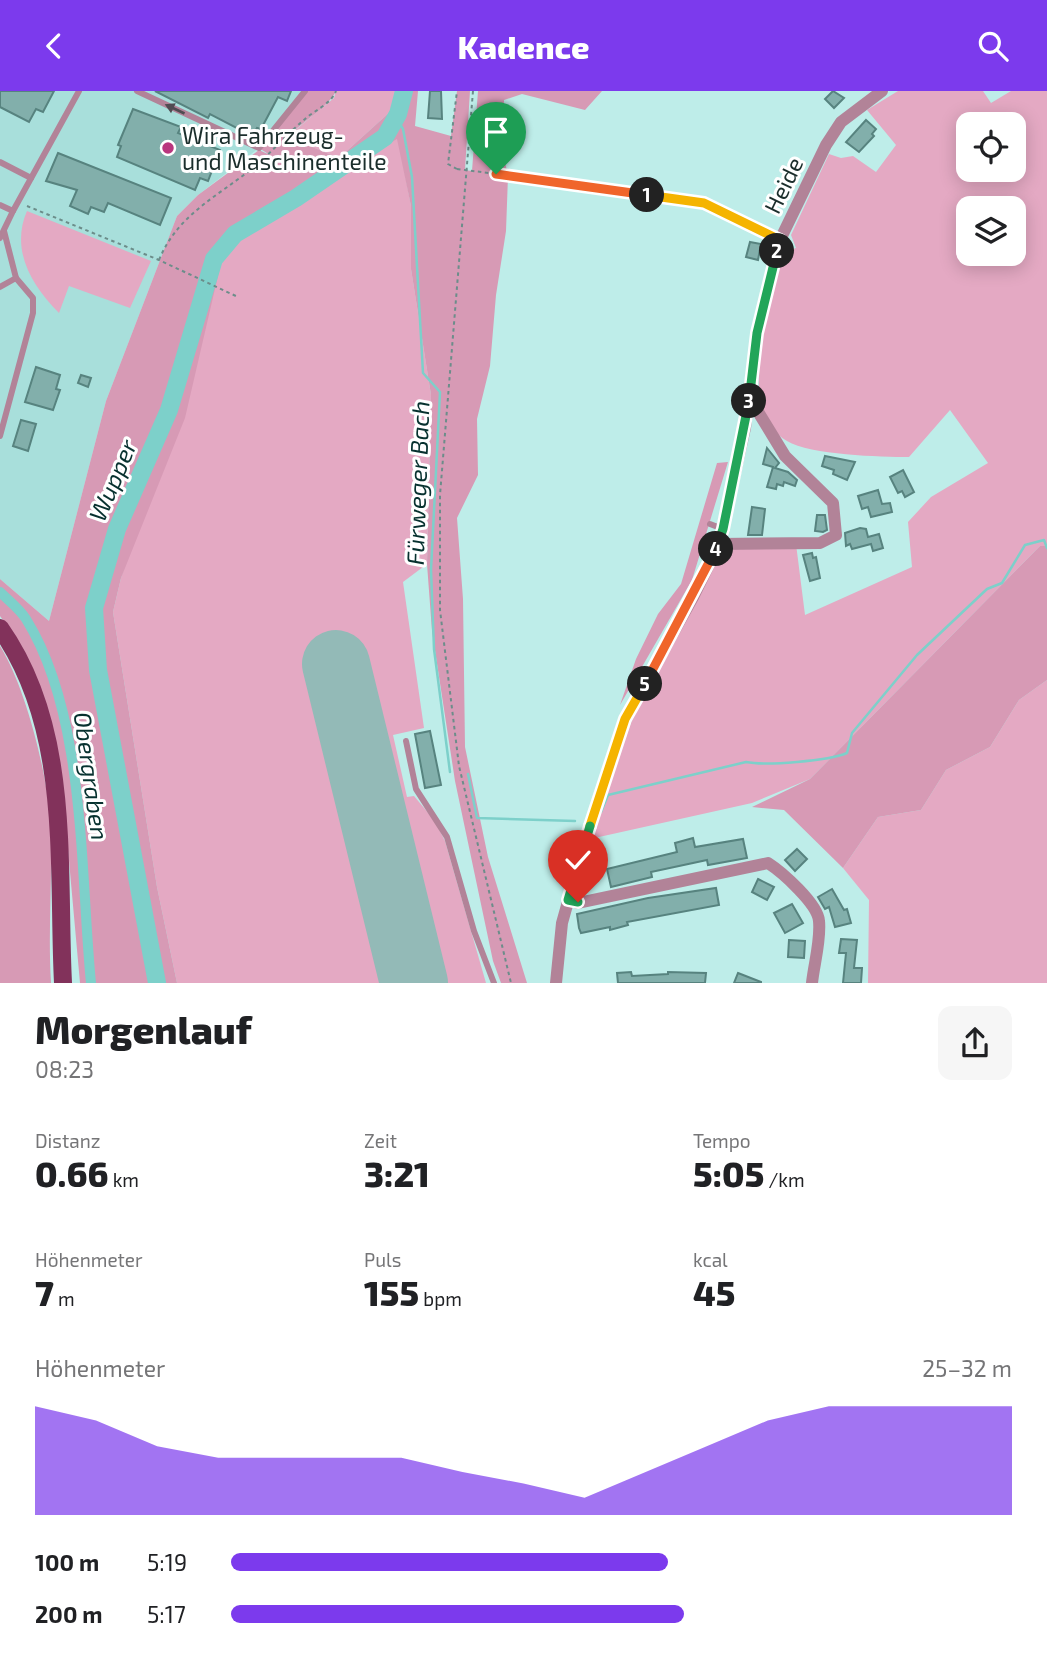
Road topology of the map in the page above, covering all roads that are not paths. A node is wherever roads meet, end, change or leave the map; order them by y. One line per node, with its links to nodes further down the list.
1 (79, 91): 6 (lane)
2 (137, 91): 3 (lane, one-way to 2)
3 (305, 91)
4 (882, 91): 12 (street, Heide)
5 (0, 162): 6 (lane)
6 (31, 178): 8 (lane)
7 (0, 205): 8 (lane)
8 (13, 211): 9 (lane)
9 (2, 235): 10 (lane)
10 (16, 278): 11 (lane); 13 (lane)
11 (0, 287)
12 (749, 397): 15 (street); 16 (street)
13 (0, 436)
14 (710, 524): 15 (lane)
15 (723, 529): 16 (street)
16 (719, 544): 19 (street)
17 (0, 628): 20 (main road)
18 (405, 741): 21 (lane)
19 (568, 900): 22 (street); 23 (street)
20 (63, 983)
21 (494, 983)
22 (556, 983)
23 (812, 983)

